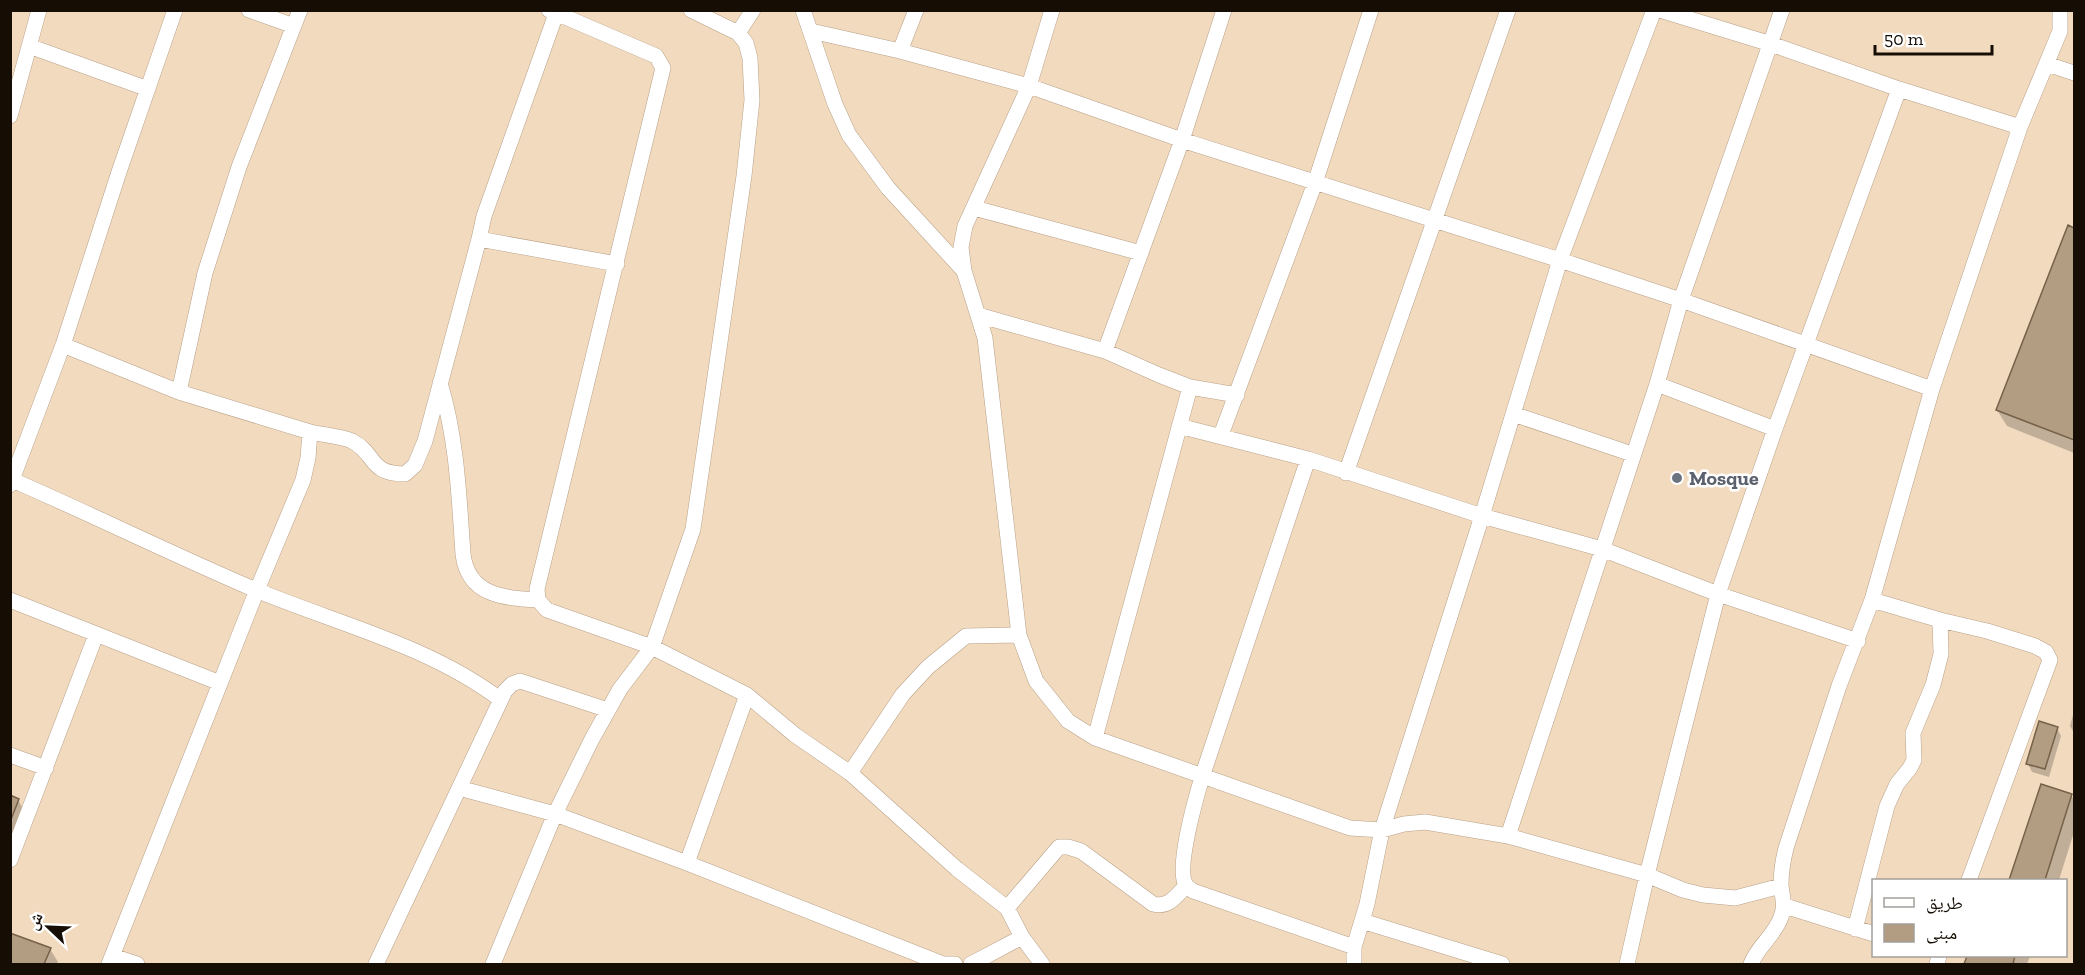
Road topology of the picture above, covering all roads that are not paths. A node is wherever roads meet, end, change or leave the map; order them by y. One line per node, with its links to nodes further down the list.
1 (39, 10): 22 (street)
2 (175, 10): 27 (street)
3 (249, 10): 18 (street)
4 (300, 10): 18 (street)
5 (691, 10): 20 (street)
6 (753, 10): 20 (street)
7 (803, 10): 19 (street)
8 (916, 10): 23 (street)
9 (1052, 10): 26 (street)
10 (1224, 10): 31 (street)
11 (1371, 10): 32 (street)
12 (1508, 10): 34 (street)
13 (1653, 10): 37 (street)
14 (1660, 10): 21 (street)
15 (1782, 10): 21 (street)
16 (2060, 10): 24 (street)
17 (553, 12): 35 (street); 38 (street)
18 (294, 26): 49 (street)
19 (811, 31): 23 (street); 39 (street)
20 (738, 33): 71 (street)
21 (1771, 44): 28 (street); 40 (street)
22 (29, 46): 27 (street); 29 (street)
23 (900, 51): 26 (street)
24 (2047, 64): 25 (street); 30 (street)
25 (2074, 73)
26 (1029, 86): 31 (street); 33 (street)
27 (148, 89): 43 (street)
28 (1899, 89): 30 (street); 42 (street)
29 (10, 116)
30 (2020, 127): 48 (street)
31 (1182, 140): 32 (street); 36 (street)
32 (1315, 183): 34 (street); 50 (street)
33 (974, 208): 36 (street); 39 (street)
34 (1436, 220): 37 (street); 58 (street)
35 (479, 239): 38 (street); 45 (street)
36 (1141, 254): 44 (street)
37 (1560, 260): 40 (street); 51 (street)
38 (617, 264): 65 (street)
39 (964, 271): 41 (street)
40 (1681, 300): 42 (street); 46 (street)
41 (978, 315): 44 (street); 69 (street)
42 (1806, 344): 48 (street); 53 (street)
43 (63, 345): 49 (street); 59 (street)
44 (1105, 351): 47 (street)
45 (440, 383): 54 (street); 65 (street)
46 (1657, 384): 53 (street); 56 (street)
47 (1190, 387): 50 (street); 52 (street)
48 (1932, 389): 66 (street)
49 (179, 392): 54 (street)
50 (1237, 395): 55 (street)
51 (1513, 414): 56 (street); 60 (street)
52 (1179, 426): 55 (street); 76 (street)
53 (1775, 429): 63 (street)
54 (310, 432): 62 (street)
55 (1221, 435): 57 (street)
56 (1632, 454): 61 (street)
57 (1308, 459): 58 (street); 80 (street)
58 (1346, 473): 60 (street)
59 (11, 481): 62 (street)
60 (1482, 516): 61 (street); 83 (street)
61 (1602, 549): 63 (street); 84 (street)
62 (257, 590): 72 (street); 74 (street)
63 (1718, 594): 70 (street); 87 (street)
64 (10, 600): 68 (street)
65 (538, 600): 71 (street)
66 (1872, 600): 67 (street); 70 (street)
67 (1940, 620): 88 (street); 94 (street)
68 (96, 635): 72 (street); 78 (street)
69 (1019, 635): 76 (street); 79 (street)
70 (1858, 641): 90 (street)
71 (652, 647): 73 (street); 75 (street)
72 (220, 683): 98 (street)
73 (747, 695): 79 (street); 86 (street)
74 (501, 700): 75 (street); 81 (street)
75 (608, 710): 82 (street)
76 (1095, 738): 80 (street)
77 (10, 755): 78 (street)
78 (46, 768): 85 (street)
79 (850, 773): 92 (street)
80 (1203, 774): 83 (street); 89 (street)
81 (459, 788): 82 (street); 100 (street)
82 (555, 814): 86 (street); 101 (street)
83 (1382, 830): 84 (street); 93 (street)
84 (1508, 836): 87 (street)
85 (10, 860)
86 (687, 863): 102 (street)
87 (1647, 875): 90 (street); 107 (street)
88 (1969, 879)
89 (1186, 886): 92 (street); 97 (street)
90 (1781, 886): 91 (street)
91 (1785, 906): 94 (street); 108 (street)
92 (1007, 908): 96 (street)
93 (1362, 921): 97 (street); 106 (street)
94 (1855, 929): 95 (street)
95 (1872, 933)
96 (1022, 937): 103 (street); 104 (street)
97 (1354, 947): 105 (street)
98 (111, 960): 99 (street)
99 (136, 964)
100 (376, 964)
101 (493, 964)
102 (955, 964)
103 (971, 964)
104 (1042, 964)
105 (1354, 964)
106 (1502, 964)
107 (1626, 964)
108 (1751, 964)

